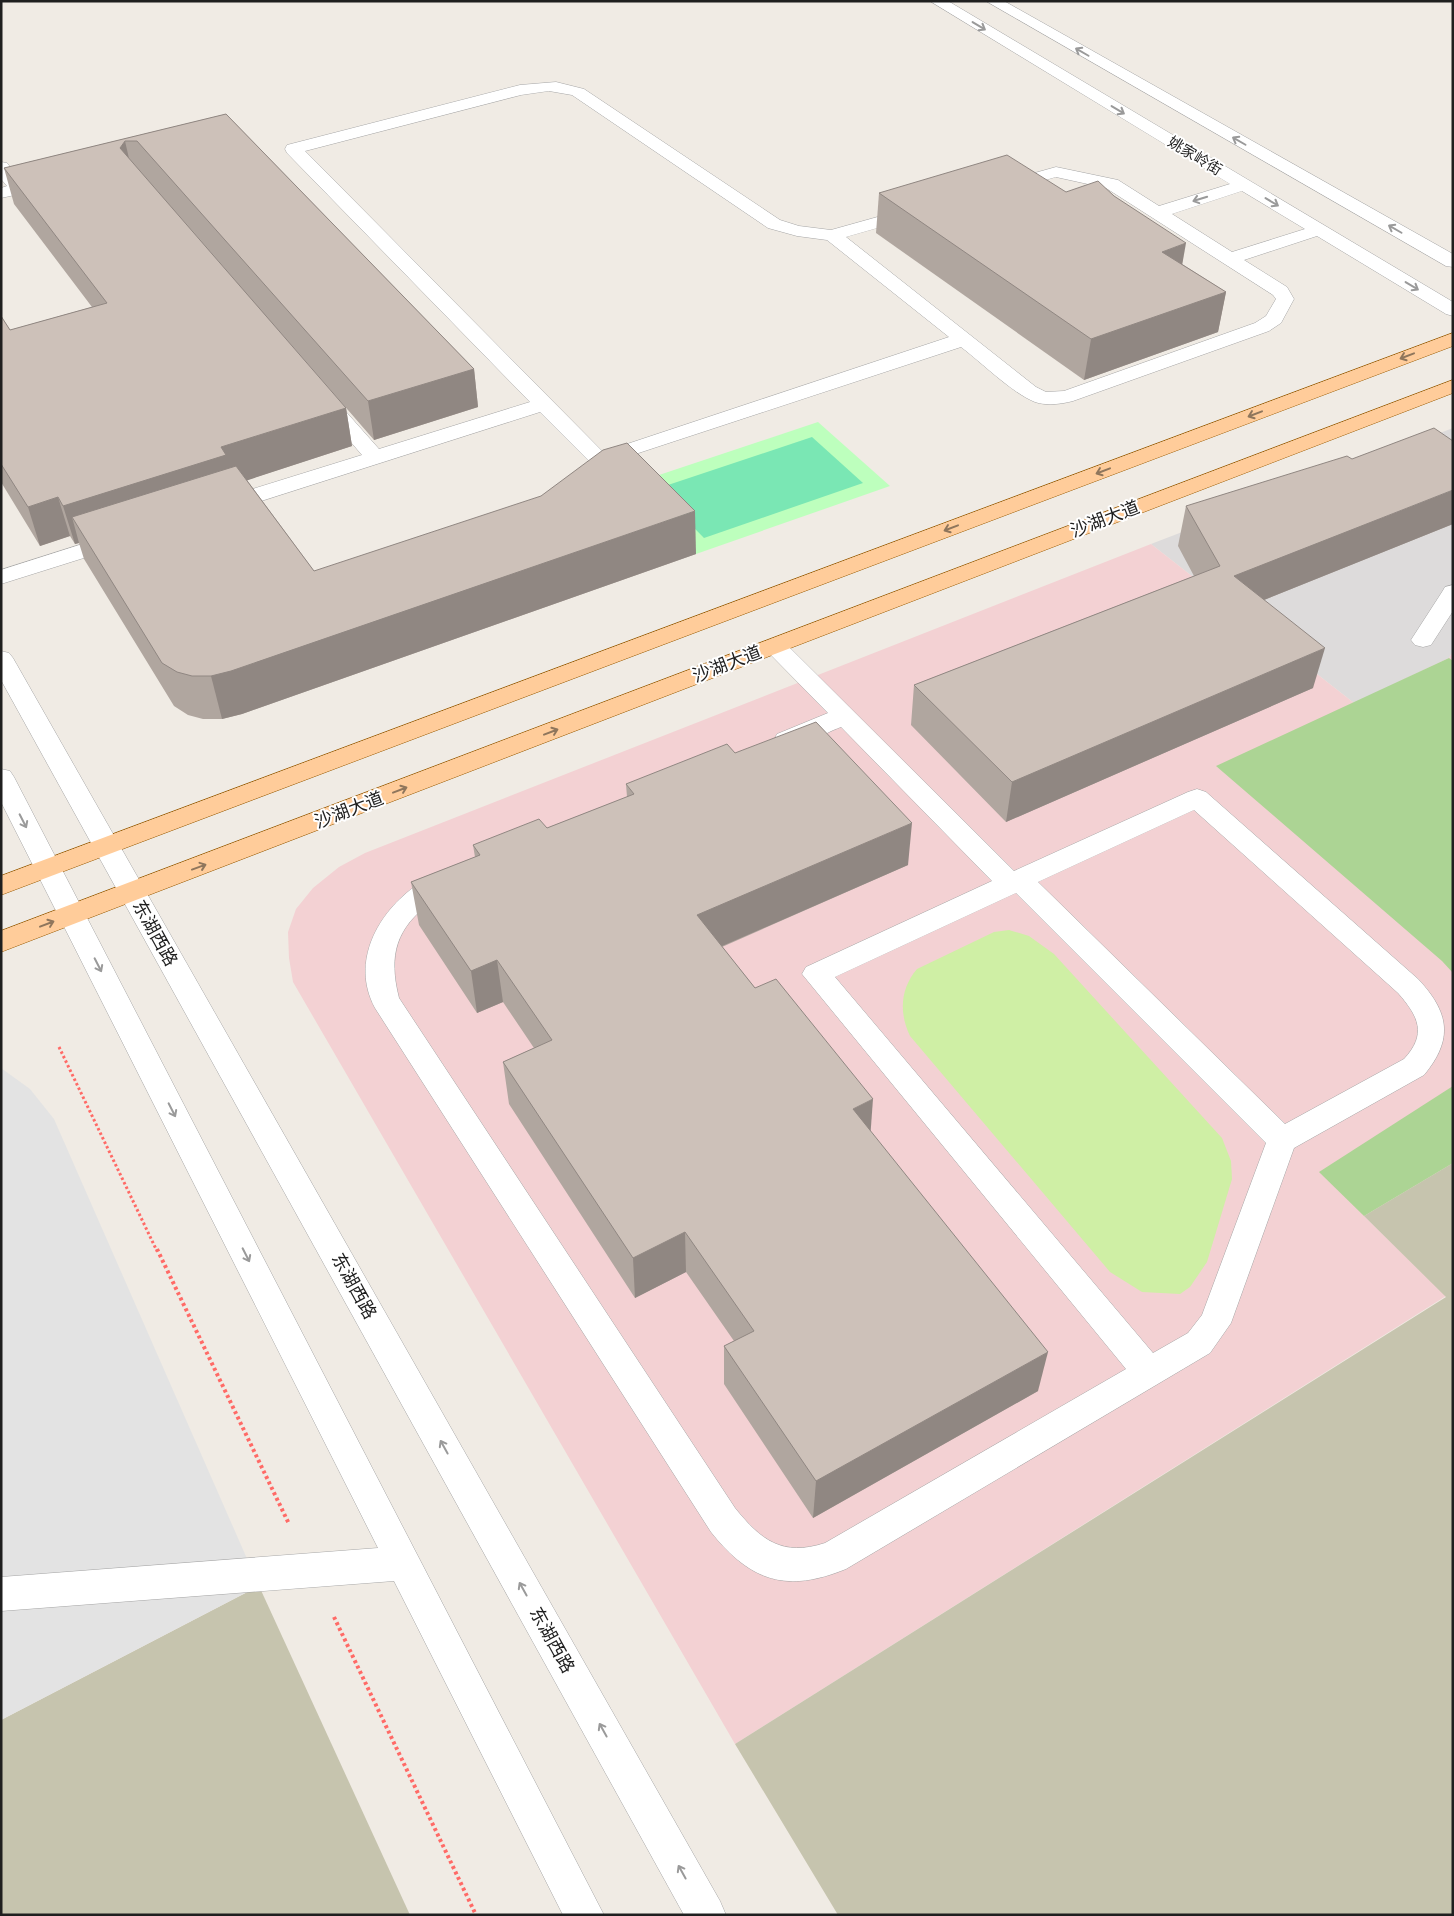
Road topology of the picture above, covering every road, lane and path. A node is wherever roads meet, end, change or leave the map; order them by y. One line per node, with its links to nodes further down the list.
1 (937, 1): 4 (street, 姚家岭街, one-way to 4)
2 (993, 1): 10 (street, 姚家岭街, one-way to 2)
3 (1, 167): 5 (street)
4 (1244, 185): 6 (street, one-way to 6); 7 (street, 姚家岭街, one-way to 7)
5 (1, 193)
6 (1157, 213): 8 (street); 9 (street)
7 (1318, 230): 9 (street); 11 (street, 姚家岭街, one-way to 11)
8 (832, 235): 12 (street); 16 (street)
9 (1229, 259): 12 (street)
10 (1453, 262)
11 (1453, 310)
12 (964, 339): 16 (street)
13 (1453, 339): 28 (main road, one-way to 28)
14 (311, 383): 17 (street)
15 (1453, 386): 23 (main road, 沙湖大道)
16 (543, 404): 17 (street)
17 (375, 457): 18 (street)
18 (200, 513)
19 (134, 534): 20 (street)
20 (1, 577)
21 (1453, 592): 22 (street)
22 (1423, 640)
23 (775, 646): 25 (street); 33 (main road, 沙湖大道, one-way to 23)
24 (1, 658): 28 (street, 东湖西路)
25 (844, 716): 26 (street); 31 (street)
26 (763, 749)
27 (1, 777): 29 (street, one-way to 29)
28 (107, 847): 29 (main road); 33 (street, 东湖西路)
29 (48, 869): 32 (main road); 34 (street)
30 (474, 869): 38 (street)
31 (1015, 882): 37 (street); 37 (street); 38 (street)
32 (1, 886)
33 (132, 892): 34 (main road, 沙湖大道); 44 (street, 东湖西路, one-way to 33)
34 (72, 915): 35 (main road, 沙湖大道, one-way to 34); 39 (street, one-way to 39)
35 (1, 942)
36 (59, 1047): 40 (path)
37 (1282, 1140): 38 (street)
38 (1149, 1372)
39 (404, 1563): 40 (street); 43 (street)
40 (312, 1570): 41 (street); 42 (path)
41 (1, 1594)
42 (476, 1915)
43 (584, 1915)
44 (706, 1915)

